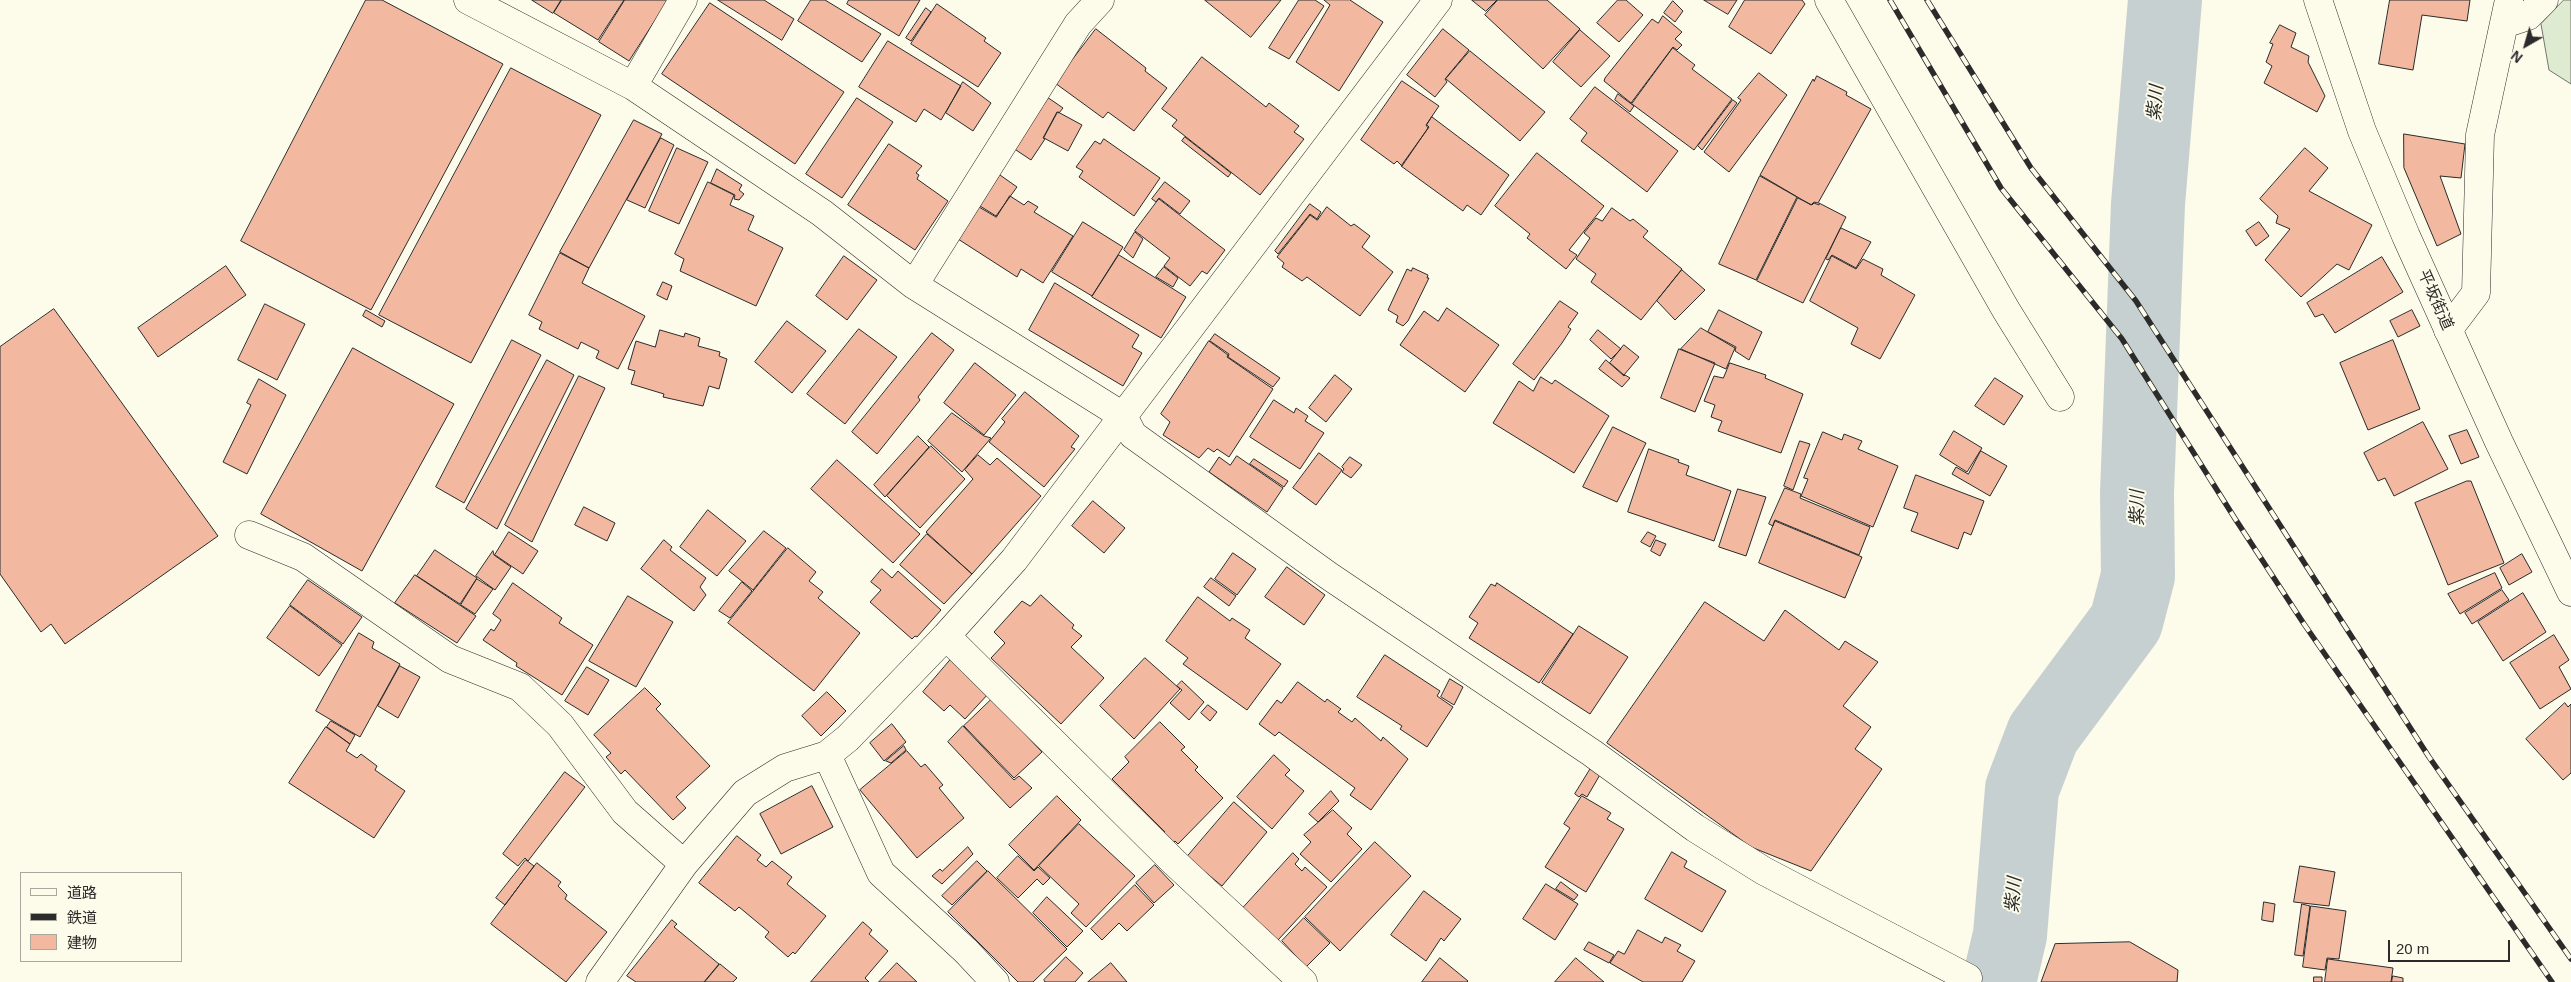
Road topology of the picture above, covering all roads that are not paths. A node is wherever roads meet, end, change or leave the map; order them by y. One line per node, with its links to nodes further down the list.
1 (468, 0): 9 (street)
2 (684, 0): 9 (street)
3 (1100, 0): 10 (street)
4 (1438, 0): 13 (street)
5 (1829, 0): 12 (street)
6 (2318, 0): 11 (street, 平坂街道)
7 (2544, 0): 8 (street)
8 (2506, 12): 11 (street)
9 (633, 86): 10 (street)
10 (914, 285): 13 (street)
11 (2448, 330): 15 (street, 平坂街道)
12 (2060, 397)
13 (1123, 416): 16 (street); 19 (street)
14 (249, 535): 18 (street)
15 (2571, 592)
16 (946, 636): 17 (street); 22 (street)
17 (827, 755): 18 (street); 21 (street)
18 (684, 864): 20 (street)
19 (1968, 978)
20 (600, 982)
21 (995, 982)
22 (1302, 982)

